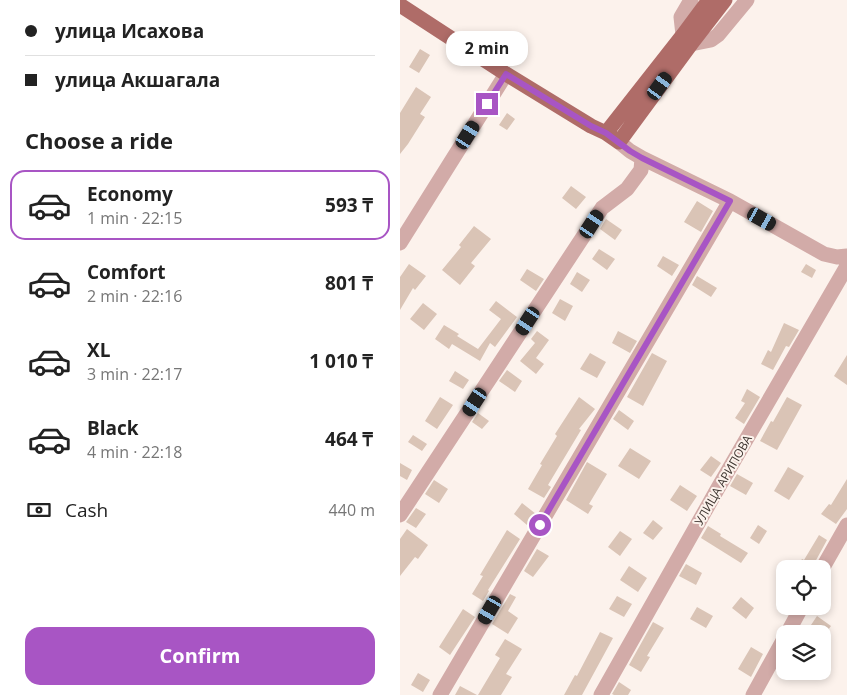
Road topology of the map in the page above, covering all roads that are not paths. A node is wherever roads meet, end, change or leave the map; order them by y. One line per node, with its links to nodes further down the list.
1 (691, 0): 6 (street)
2 (709, 0): 6 (main road)
3 (725, 0): 6 (main road)
4 (747, 0): 6 (street)
5 (400, 5): 7 (main road)
6 (687, 40): 8 (main road); 9 (main road)
7 (506, 74): 8 (main road); 12 (street)
8 (606, 133): 9 (main road)
9 (619, 142): 10 (street)
10 (642, 158): 11 (street); 15 (street)
11 (730, 201): 13 (street); 19 (street)
12 (400, 243)
13 (847, 256)
14 (847, 266): 20 (street, УЛИЦА АРИПОВА)
15 (400, 515)
16 (847, 525): 17 (street)
17 (827, 560)
18 (776, 653): 21 (street)
19 (440, 695)
20 (602, 695)
21 (753, 695)

